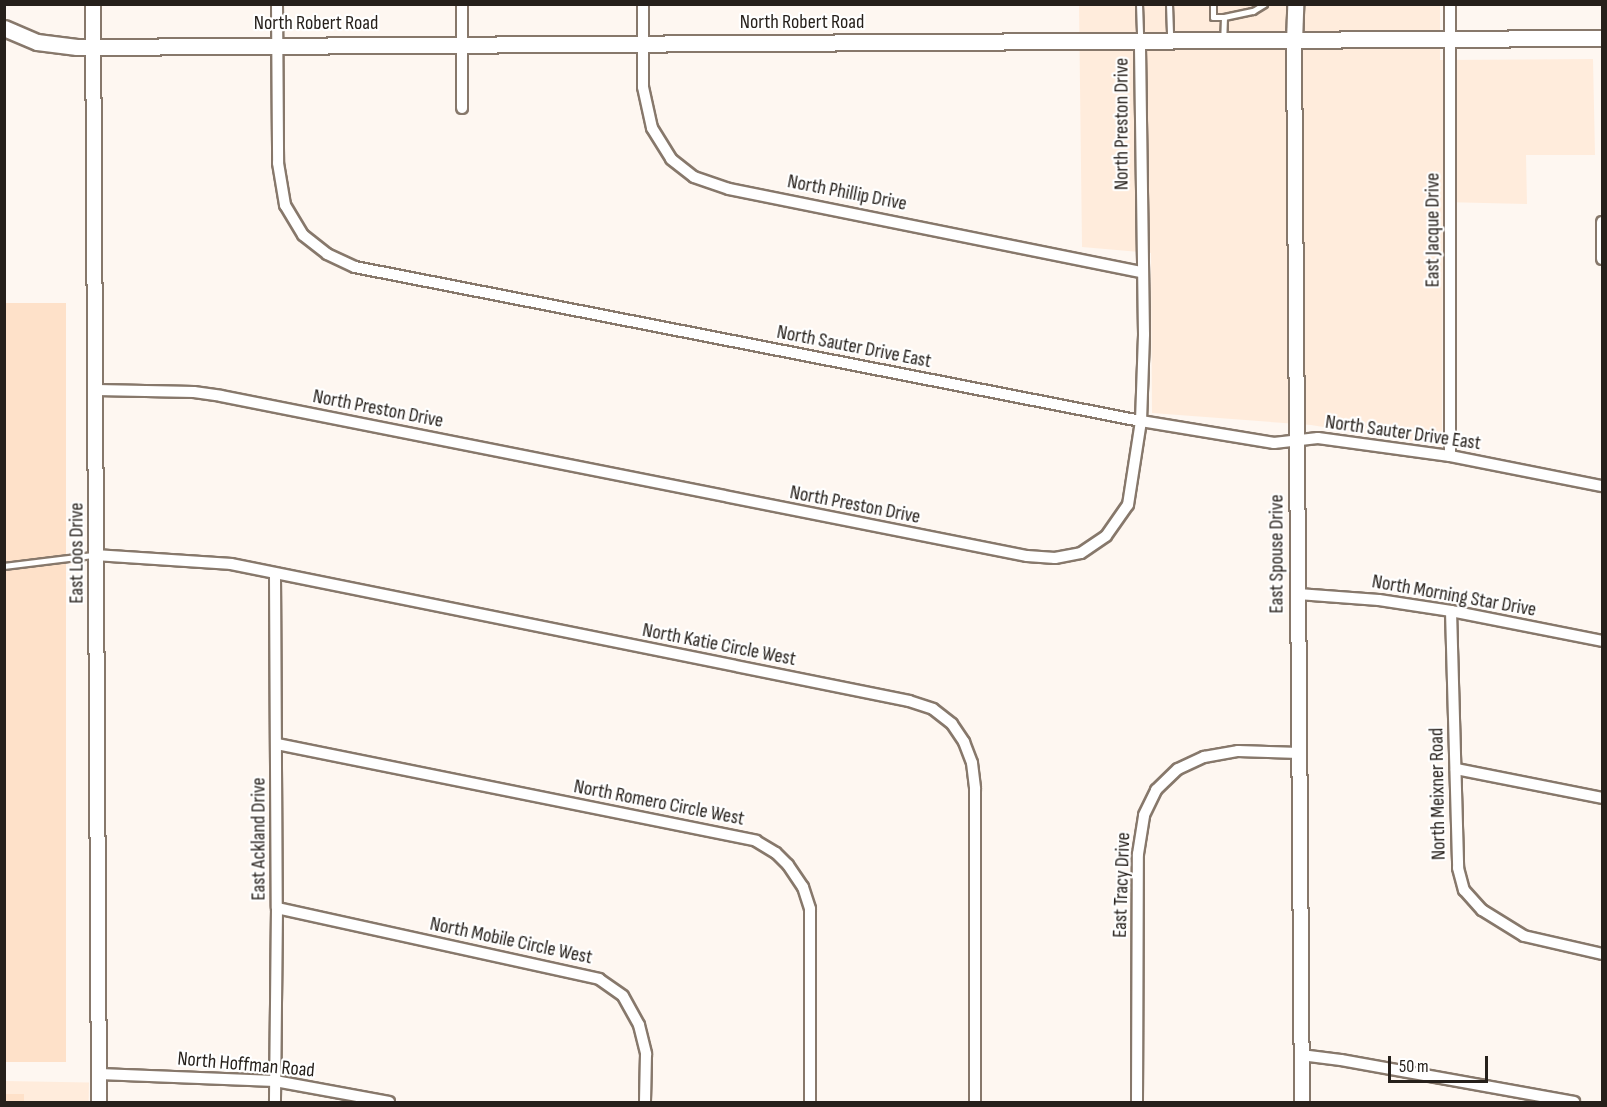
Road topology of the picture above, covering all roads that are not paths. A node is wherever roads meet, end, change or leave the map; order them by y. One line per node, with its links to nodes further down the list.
1 (93, 4): 22 (street, East Loos Drive)
2 (276, 4): 19 (street, North Sauter Drive East)
3 (462, 4): 21 (street)
4 (643, 4): 20 (street, North Phillip Drive)
5 (1139, 4): 15 (lane)
6 (1169, 4): 16 (lane)
7 (1213, 4): 11 (lane)
8 (1264, 4): 11 (lane)
9 (1295, 4): 18 (main road, East Spouse Drive)
10 (1450, 4): 14 (street, East Jacque Drive)
11 (1224, 17): 17 (lane)
12 (4, 28): 22 (main road, North Robert Road)
13 (1602, 39): 14 (main road, North Robert Road)
14 (1451, 40): 18 (main road, North Robert Road); 30 (street, East Jacque Drive)
15 (1140, 41): 16 (main road, North Robert Road); 20 (main road, North Robert Road); 26 (street, North Preston Drive)
16 (1170, 41): 17 (main road, North Robert Road)
17 (1223, 41): 18 (main road, North Robert Road)
18 (1294, 42): 29 (street, East Spouse Drive)
19 (277, 44): 21 (main road, North Robert Road); 22 (main road, North Robert Road); 28 (street, North Sauter Drive East)
20 (642, 44): 21 (main road, North Robert Road); 26 (street, North Phillip Drive)
21 (462, 45): 23 (street)
22 (93, 46): 27 (street, East Loos Drive)
23 (462, 108)
24 (1602, 222): 25 (street)
25 (1602, 259)
26 (1141, 272): 28 (street, North Preston Drive)
27 (97, 390): 28 (street, North Preston Drive); 32 (street, East Loos Drive)
28 (1141, 421): 29 (street, North Sauter Drive East)
29 (1297, 440): 30 (street, North Sauter Drive East); 35 (street, East Spouse Drive)
30 (1450, 456): 31 (street, North Sauter Drive East)
31 (1602, 486)
32 (96, 555): 33 (lane); 34 (street, North Katie Circle West); 45 (street, East Loos Drive)
33 (4, 566)
34 (275, 575): 38 (street, East Ackland Drive); 52 (street, North Katie Circle West)
35 (1298, 594): 36 (street, North Morning Star Drive); 39 (street, East Spouse Drive)
36 (1451, 611): 37 (street, North Morning Star Drive); 40 (street, North Meixner Road)
37 (1602, 641)
38 (277, 744): 42 (street, East Ackland Drive); 51 (street, North Romero Circle West)
39 (1299, 753): 44 (street, East Spouse Drive); 53 (street, East Tracy Drive)
40 (1456, 768): 41 (street); 43 (street, North Meixner Road)
41 (1602, 798)
42 (278, 908): 46 (street, East Ackland Drive); 50 (street, North Mobile Circle West)
43 (1602, 954)
44 (1301, 1055): 54 (street, East Spouse Drive); 55 (street)
45 (99, 1074): 46 (street, North Hoffman Road); 47 (street, East Loos Drive)
46 (275, 1081): 48 (street, East Ackland Drive); 49 (street, North Hoffman Road)
47 (99, 1102)
48 (275, 1102)
49 (389, 1102)
50 (645, 1102)
51 (810, 1102)
52 (975, 1102)
53 (1137, 1102)
54 (1302, 1102)
55 (1568, 1102)

